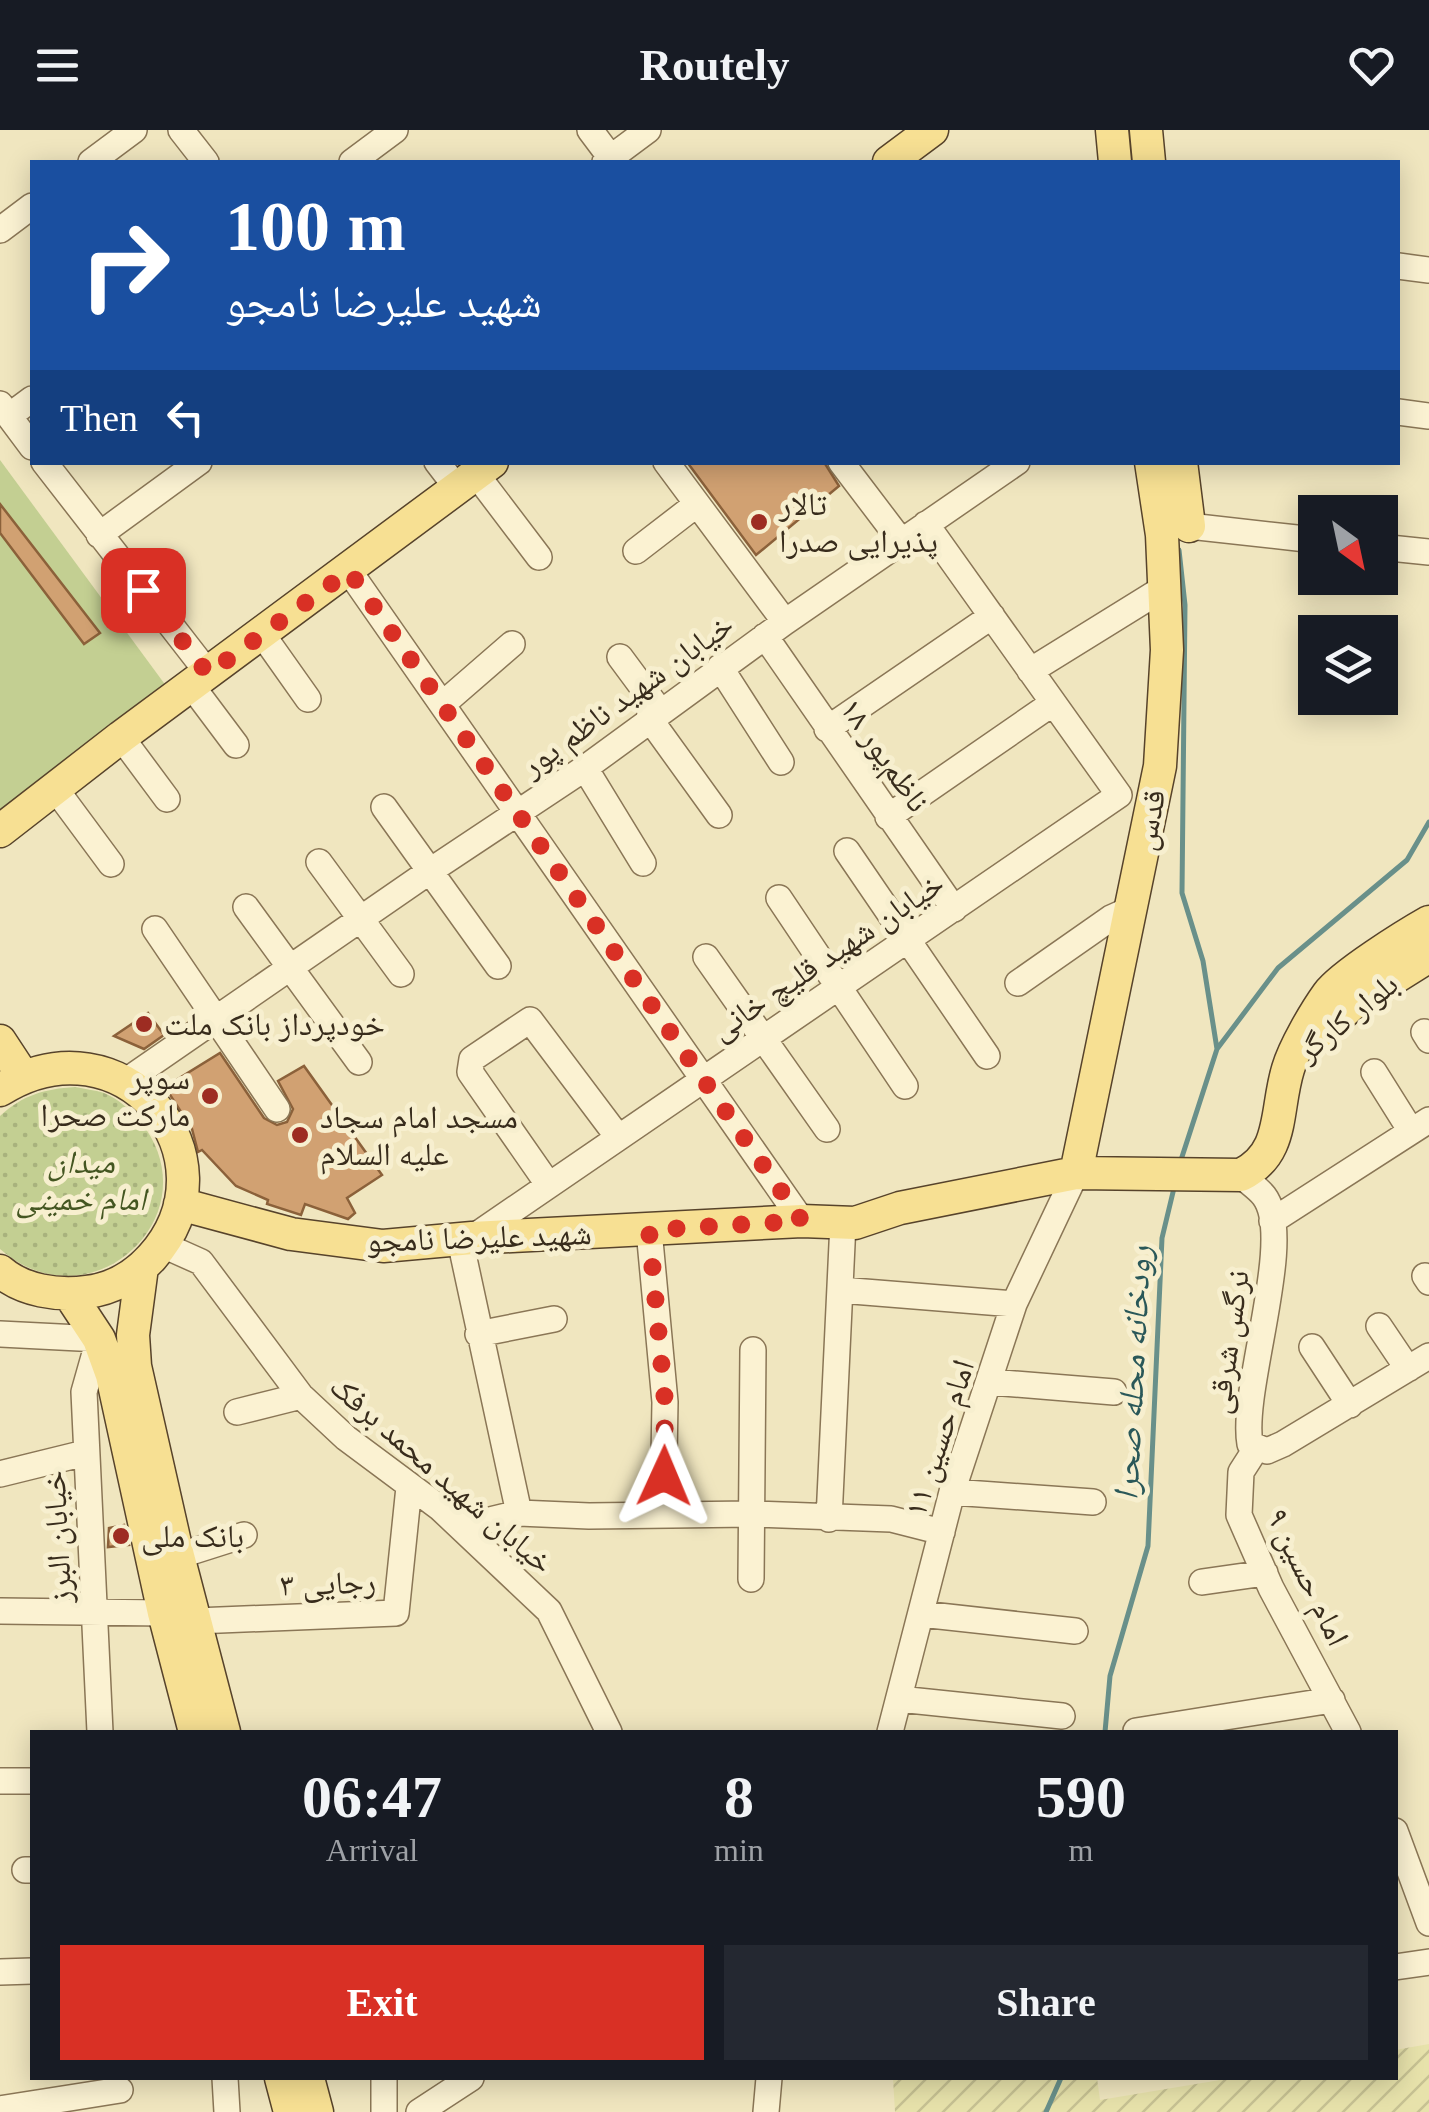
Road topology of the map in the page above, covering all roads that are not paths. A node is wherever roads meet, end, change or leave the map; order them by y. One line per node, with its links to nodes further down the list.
1 (134, 130): 9 (street)
2 (181, 130): 10 (street)
3 (395, 130): 11 (street)
4 (590, 130): 12 (street)
5 (648, 130): 13 (street)
6 (932, 130): 14 (main road)
7 (1112, 130): 15 (main road)
8 (1146, 130): 16 (main road)
9 (93, 160)
10 (204, 160)
11 (355, 160)
12 (609, 160)
13 (611, 160)
14 (892, 160)
15 (1115, 160)
16 (1148, 160)
17 (30, 208): 18 (street)
18 (0, 230)
19 (1400, 266): 20 (street)
20 (1429, 270)
21 (30, 400): 22 (street)
22 (4, 410): 25 (street)
23 (1400, 412): 24 (street)
24 (1429, 416)
25 (30, 444)
26 (46, 465): 37 (street)
27 (195, 465): 37 (street)
28 (668, 465): 34 (street, ناظم‌پور ۱۸)
29 (844, 465): 39 (street)
30 (1012, 465): 35 (street, خیابان شهید ناظم پور)
31 (1150, 465): 45 (main road, قدس)
32 (1181, 465): 36 (main road)
33 (465, 472): 43 (street); 44 (main road)
34 (698, 504): 41 (street); 47 (street, ناظم‌پور ۱۸)
35 (926, 524): 39 (street, خیابان شهید ناظم پور); 46 (street)
36 (1189, 526): 38 (street)
37 (99, 535): 53 (street)
38 (1298, 538)
39 (901, 541): 47 (street, خیابان شهید ناظم پور)
40 (1398, 549): 42 (street)
41 (636, 551)
42 (1429, 552)
43 (539, 556)
44 (349, 571): 48 (main road); 55 (street)
45 (1164, 588): 52 (street); 78 (main road, قدس)
46 (992, 616): 52 (street); 58 (street)
47 (775, 629): 51 (street, خیابان شهید ناظم پور); 58 (street, ناظم‌پور ۱۸)
48 (262, 634): 53 (main road); 54 (street)
49 (512, 644): 55 (street)
50 (620, 657): 57 (street)
51 (720, 668): 57 (street, خیابان شهید ناظم پور); 61 (street)
52 (1030, 671): 56 (street)
53 (200, 679): 59 (main road); 60 (street)
54 (308, 699)
55 (444, 703): 66 (street)
56 (1053, 703): 68 (street); 77 (street, خیابان شهید قلیچ خانی)
57 (654, 715): 62 (street, خیابان شهید ناظم پور); 67 (street)
58 (827, 729): 68 (street, ناظم‌پور ۱۸)
59 (121, 736): 63 (main road); 64 (street)
60 (236, 745)
61 (782, 762)
62 (585, 768): 66 (street, خیابان شهید ناظم پور); 72 (street)
63 (54, 787): 69 (main road); 73 (street)
64 (168, 799)
65 (384, 807): 74 (street)
66 (518, 812): 74 (street, خیابان شهید ناظم پور); 97 (street)
67 (718, 815)
68 (888, 817): 77 (street, ناظم‌پور ۱۸)
69 (0, 831)
70 (847, 851): 82 (street)
71 (319, 862): 79 (street)
72 (642, 863)
73 (111, 864)
74 (430, 871): 79 (street, خیابان شهید ناظم پور); 85 (street)
75 (779, 898): 89 (street)
76 (246, 907): 86 (street)
77 (954, 909): 82 (street, خیابان شهید قلیچ خانی)
78 (1131, 909): 88 (street); 105 (main road, قدس)
79 (362, 918): 86 (street, خیابان شهید ناظم پور); 87 (street)
80 (1429, 922): 95 (main road, بلوار کارگر)
81 (155, 929): 90 (street)
82 (907, 940): 89 (street, خیابان شهید قلیچ خانی); 93 (street)
83 (706, 956): 91 (street)
84 (1429, 956): 95 (main road, بلوار کارگر)
85 (498, 966)
86 (290, 968): 90 (street, خیابان شهید ناظم پور); 94 (street)
87 (401, 974)
88 (1018, 983)
89 (838, 986): 91 (street, خیابان شهید قلیچ خانی); 100 (street)
90 (216, 1020): 98 (street, خیابان شهید ناظم پور); 101 (street)
91 (763, 1038): 97 (street, خیابان شهید قلیچ خانی); 103 (street)
92 (0, 1041): 99 (main road)
93 (987, 1056)
94 (359, 1062)
95 (1288, 1065): 106 (main road)
96 (1374, 1072): 102 (street)
97 (704, 1078): 104 (street, خیابان شهید قلیچ خانی); 109 (street)
98 (126, 1081): 99 (main road); 108 (main road)
99 (12, 1083)
100 (905, 1086)
101 (277, 1109)
102 (1420, 1125): 110 (street)
103 (827, 1128)
104 (618, 1136): 107 (street, خیابان شهید قلیچ خانی); 107 (street)
105 (1076, 1173): 106 (main road, شهید علیرضا نامجو); 111 (main road, شهید علیرضا نامجو); 118 (street, امام حسین ۱۱)
106 (1240, 1175): 110 (street)
107 (548, 1184): 113 (street, خیابان شهید قلیچ خانی)
108 (180, 1204): 113 (main road, شهید علیرضا نامجو); 114 (main road)
109 (802, 1221): 111 (main road, شهید علیرضا نامجو); 112 (main road, شهید علیرضا نامجو)
110 (1272, 1221): 132 (street, نرگس شرقی)
111 (843, 1222): 116 (street)
112 (649, 1230): 113 (main road, شهید علیرضا نامجو); 139 (street)
113 (466, 1239): 122 (street)
114 (152, 1256): 117 (main road); 129 (street, خیابان شهید محمد برفک); 145 (main road)
115 (0, 1271): 117 (main road)
116 (840, 1290): 118 (street); 141 (street)
117 (70, 1294): 123 (main road)
118 (1014, 1304): 127 (street, امام حسین ۱۱)
119 (554, 1318): 122 (street)
120 (1380, 1326): 126 (street)
121 (0, 1334): 123 (street)
122 (478, 1334): 138 (street)
123 (99, 1339): 133 (street, خیابان البرز); 152 (main road)
124 (1312, 1347): 130 (street)
125 (753, 1350): 140 (street)
126 (1419, 1362): 130 (street, نرگس شرقی)
127 (991, 1382): 128 (street); 136 (street, امام حسین ۱۱)
128 (1114, 1392)
129 (301, 1396): 131 (street); 135 (street, خیابان شهید محمد برفک)
130 (1350, 1405): 132 (street, نرگس شرقی)
131 (237, 1412)
132 (1257, 1446): 146 (street, امام حسین ۹)
133 (85, 1453): 134 (street); 150 (street, خیابان البرز)
134 (0, 1474)
135 (409, 1487): 142 (street, خیابان شهید محمد برفک); 152 (street, رجایی ۳)
136 (952, 1492): 137 (street); 143 (street, امام حسین ۱۱)
137 (1093, 1502)
138 (519, 1513): 139 (street); 142 (street)
139 (663, 1513): 140 (street)
140 (752, 1514): 141 (street); 147 (street)
141 (829, 1518): 143 (street)
142 (461, 1527): 160 (street, خیابان شهید محمد برفک)
143 (942, 1532): 151 (street, امام حسین ۱۱)
144 (244, 1535): 145 (street)
145 (178, 1556): 152 (main road)
146 (1265, 1573): 148 (street); 155 (street, امام حسین ۹)
147 (751, 1579)
148 (1202, 1582)
149 (0, 1612): 150 (street)
150 (94, 1614): 152 (street); 157 (street, خیابان البرز)
151 (921, 1614): 153 (street); 154 (street, امام حسین ۱۱)
152 (180, 1617): 158 (main road); 159 (main road)
153 (1076, 1631)
154 (899, 1700): 156 (street); 161 (street, امام حسین ۱۱)
155 (1332, 1700): 162 (street); 163 (street, امام حسین ۹)
156 (1062, 1716)
157 (100, 1730)
158 (195, 1730)
159 (223, 1730)
160 (608, 1730)
161 (891, 1730)
162 (1142, 1730)
163 (1347, 1730)
164 (0, 1781): 165 (street)
165 (30, 1781)
166 (1398, 1839): 167 (street)
167 (1429, 1923)
168 (1429, 1962): 169 (street)
169 (1398, 1967)
170 (0, 1972): 171 (street)
171 (30, 1972)
172 (225, 2080): 180 (street)
173 (282, 2080): 181 (main road)
174 (309, 2080): 182 (main road)
175 (384, 2080): 183 (street)
176 (468, 2080): 184 (street)
177 (770, 2080): 185 (street)
178 (120, 2093): 179 (street)
179 (0, 2110)
180 (226, 2112)
181 (290, 2112)
182 (317, 2112)
183 (384, 2112)
184 (420, 2112)
185 (766, 2112)

